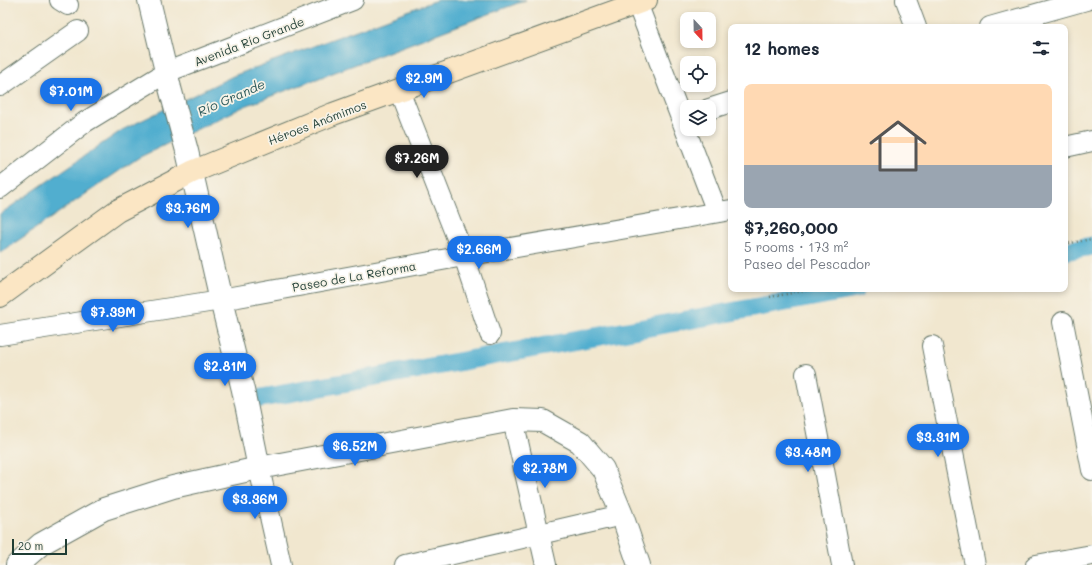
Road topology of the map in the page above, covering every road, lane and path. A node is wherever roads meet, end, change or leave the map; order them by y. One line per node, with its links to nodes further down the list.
1 (149, 0): 9 (street)
2 (353, 0): 9 (street, Avenida Río Grande)
3 (906, 0): 6 (street)
4 (1086, 0): 7 (street)
5 (641, 2): 11 (main road, Héroes Anómimos); 13 (street)
6 (915, 24)
7 (1001, 24)
8 (78, 31): 10 (street)
9 (169, 80): 18 (street); 19 (street, Avenida Río Grande)
10 (0, 86)
11 (399, 90): 18 (main road, Héroes Anómimos); 23 (street)
12 (728, 103): 14 (street)
13 (680, 105)
14 (716, 107)
15 (692, 136): 20 (street)
16 (1092, 141): 17 (street)
17 (1068, 146)
18 (190, 161): 25 (main road, Héroes Anómimos); 27 (street)
19 (0, 188)
20 (724, 211): 23 (street, Paseo de La Reforma)
21 (1092, 239): 22 (path)
22 (1068, 243)
23 (464, 256): 27 (street, Paseo de La Reforma); 29 (street)
24 (798, 292): 26 (path)
25 (0, 296)
26 (770, 297)
27 (221, 300): 30 (street, Paseo de La Reforma); 34 (street)
28 (1063, 322): 35 (street)
29 (490, 334)
30 (0, 335)
31 (932, 346): 45 (street)
32 (806, 374): 44 (street)
33 (513, 420): 34 (street); 36 (street); 37 (street)
34 (259, 468): 39 (street); 40 (street)
35 (1092, 470)
36 (622, 515): 37 (street); 43 (street)
37 (539, 534): 41 (street); 42 (street)
38 (1092, 555): 46 (street)
39 (17, 565)
40 (281, 565)
41 (405, 565)
42 (546, 565)
43 (639, 565)
44 (842, 565)
45 (975, 565)
46 (1036, 565)

